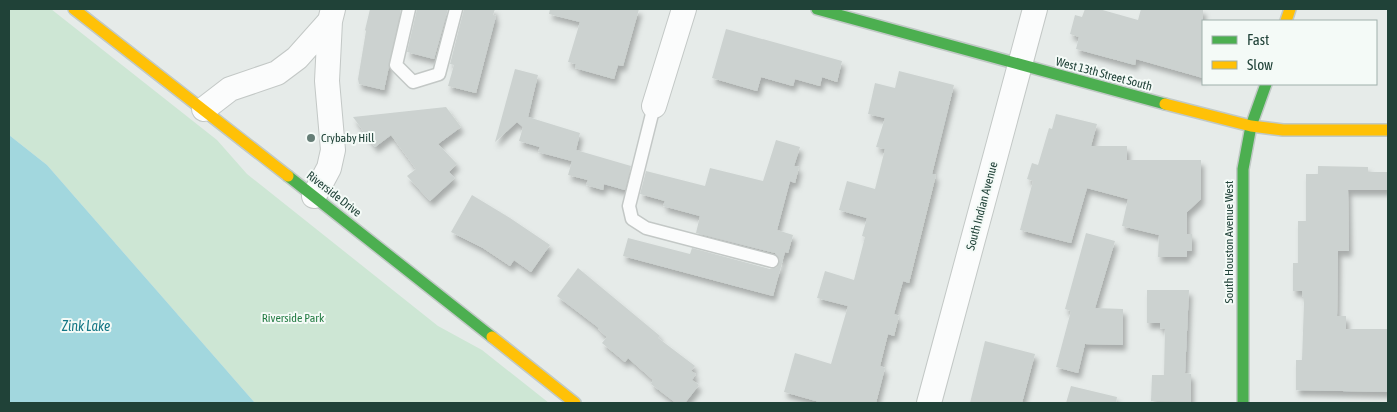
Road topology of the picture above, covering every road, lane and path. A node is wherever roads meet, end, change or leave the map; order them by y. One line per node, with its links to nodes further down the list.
1 (74, 9): 11 (street, Riverside Drive)
2 (410, 9): 3 (lane)
3 (456, 9)
4 (684, 9): 10 (street)
5 (817, 9): 8 (street, West 13th Street South)
6 (1035, 9): 8 (street, South Indian Avenue)
7 (331, 15): 11 (street); 14 (street)
8 (1020, 66): 12 (street, West 13th Street South); 17 (street, South Indian Avenue)
9 (1266, 85): 12 (street, South Houston Avenue West)
10 (654, 106): 15 (lane)
11 (204, 108): 14 (street, Riverside Drive)
12 (1251, 126): 13 (street, West 13th Street South); 18 (street, South Houston Avenue West)
13 (1388, 130)
14 (314, 196): 16 (street, Riverside Drive)
15 (772, 261)
16 (575, 403)
17 (929, 403)
18 (1243, 403)

